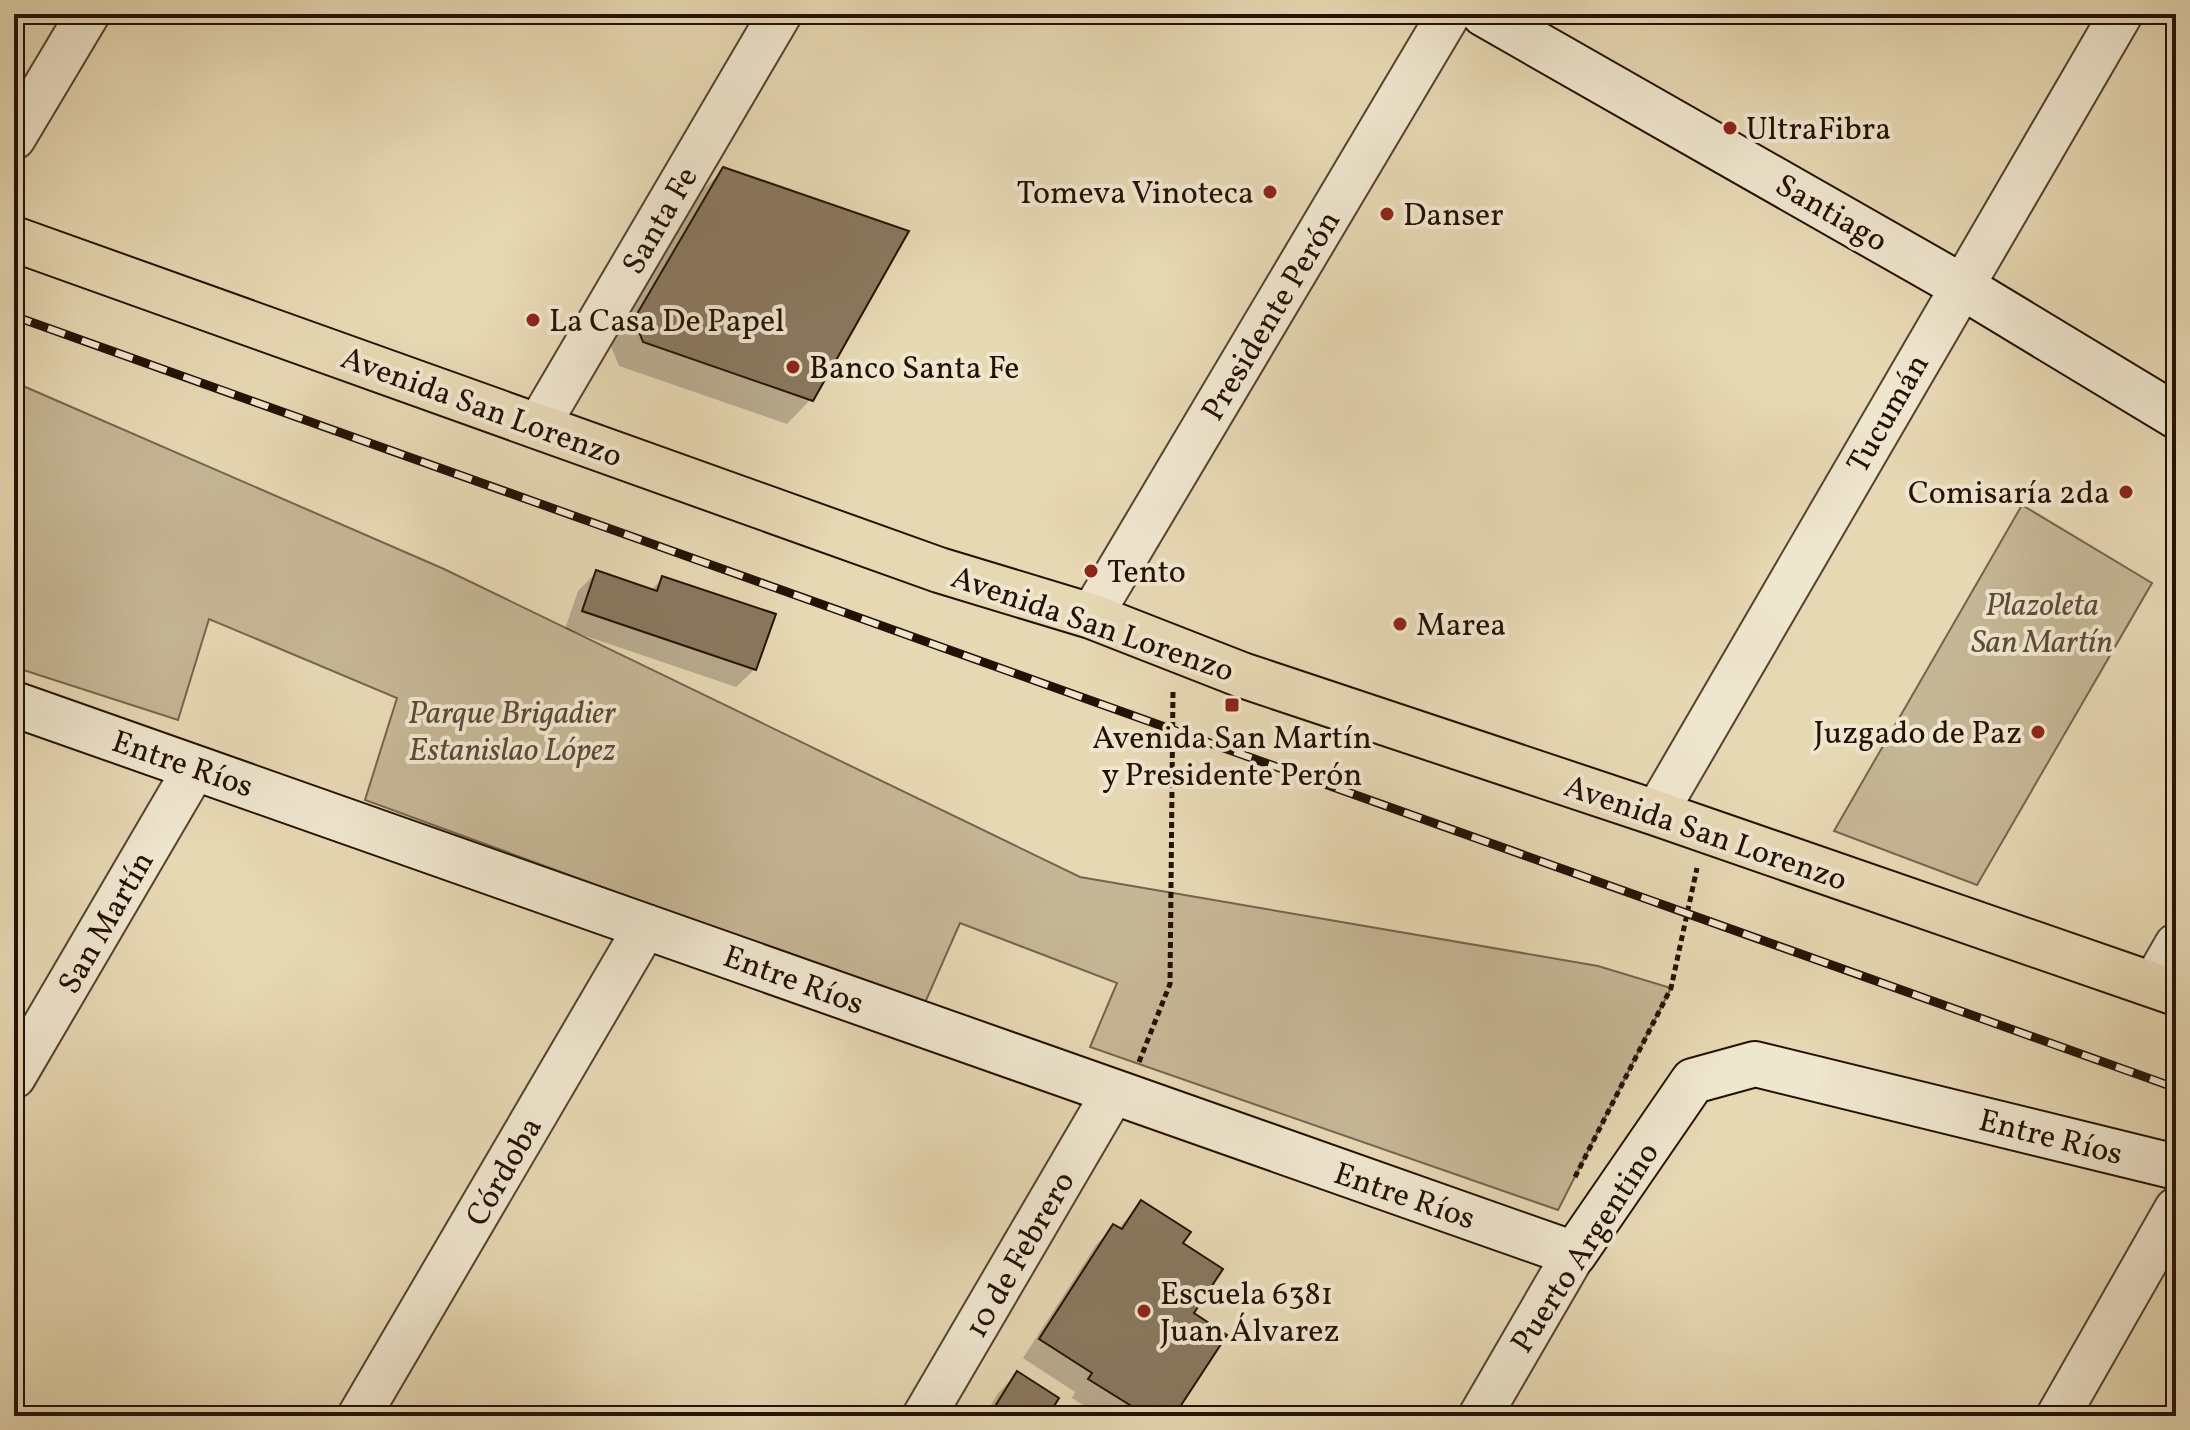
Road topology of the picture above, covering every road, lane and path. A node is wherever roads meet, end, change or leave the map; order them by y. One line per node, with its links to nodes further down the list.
1 (88, 14): 6 (street)
2 (780, 14): 10 (street, Santa Fe)
3 (1449, 14): 11 (street, Presidente Perón)
4 (1484, 14): 8 (street, Santiago)
5 (2121, 14): 8 (street, Tucumán)
6 (14, 138)
7 (14, 239): 10 (main road, Avenida San Lorenzo)
8 (1961, 286): 9 (street, Santiago); 15 (street, Tucumán)
9 (2176, 416)
10 (538, 426): 11 (main road, Avenida San Lorenzo)
11 (1091, 616): 12 (main road, Avenida San Lorenzo)
12 (1173, 648): 15 (main road, Avenida San Lorenzo); 22 (path)
13 (14, 704): 14 (street, Entre Ríos)
14 (195, 768): 17 (street, Entre Ríos); 20 (street, San Martín)
15 (1656, 813): 16 (main road, Avenida San Lorenzo)
16 (1705, 831): 19 (main road, Avenida San Lorenzo); 24 (path)
17 (646, 926): 22 (street, Entre Ríos); 27 (street, Córdoba)
18 (2176, 945): 19 (street)
19 (2164, 989)
20 (14, 1077)
21 (1693, 1081): 23 (street, Entre Ríos); 26 (street, Puerto Argentino)
22 (1113, 1093): 26 (street, Entre Ríos); 28 (street, 10 de Febrero)
23 (2176, 1167)
24 (1573, 1182)
25 (2176, 1209): 30 (street)
26 (1574, 1254): 29 (street, Puerto Argentino)
27 (359, 1416)
28 (924, 1416)
29 (1480, 1416)
30 (2058, 1416)

